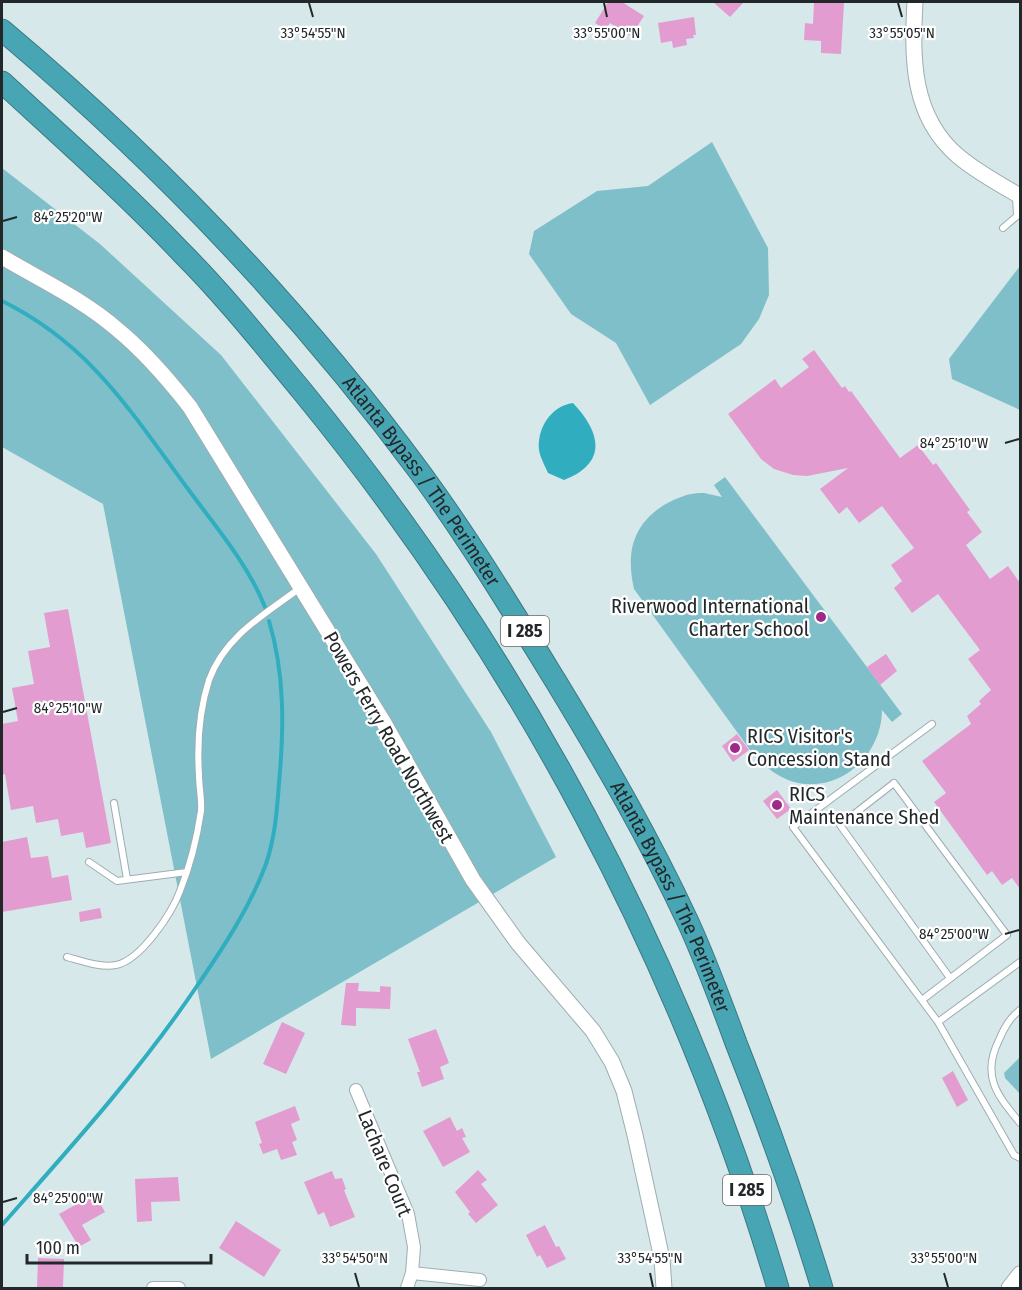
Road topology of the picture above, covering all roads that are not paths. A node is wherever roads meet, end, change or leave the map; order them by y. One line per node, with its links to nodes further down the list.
1 (915, 2): 4 (street)
2 (2, 30): 30 (highway, Atlanta Bypass / The Perimeter / I 285)
3 (2, 82): 29 (highway, Atlanta Bypass / The Perimeter / I 285)
4 (1018, 195): 5 (lane)
5 (1003, 228)
6 (2, 257): 7 (street, Powers Ferry Road Northwest)
7 (301, 587): 11 (lane); 28 (street, Powers Ferry Road Northwest)
8 (932, 724): 16 (lane)
9 (114, 803): 12 (lane)
10 (89, 862): 12 (lane)
11 (187, 872): 12 (lane); 13 (lane)
12 (128, 879)
13 (67, 957)
14 (1020, 962): 18 (lane)
15 (950, 978): 15 (lane); 16 (lane)
16 (922, 1000): 18 (lane)
17 (1020, 1010): 20 (lane)
18 (938, 1022): 21 (lane)
19 (356, 1090): 22 (street, Lachare Court)
20 (1020, 1123)
21 (1020, 1158)
22 (412, 1273): 24 (street); 27 (street, Lachare Court)
23 (1020, 1275): 31 (street)
24 (480, 1280)
25 (153, 1288): 26 (street)
26 (179, 1288)
27 (407, 1288)
28 (664, 1288)
29 (778, 1288)
30 (822, 1288)
31 (1009, 1288)

